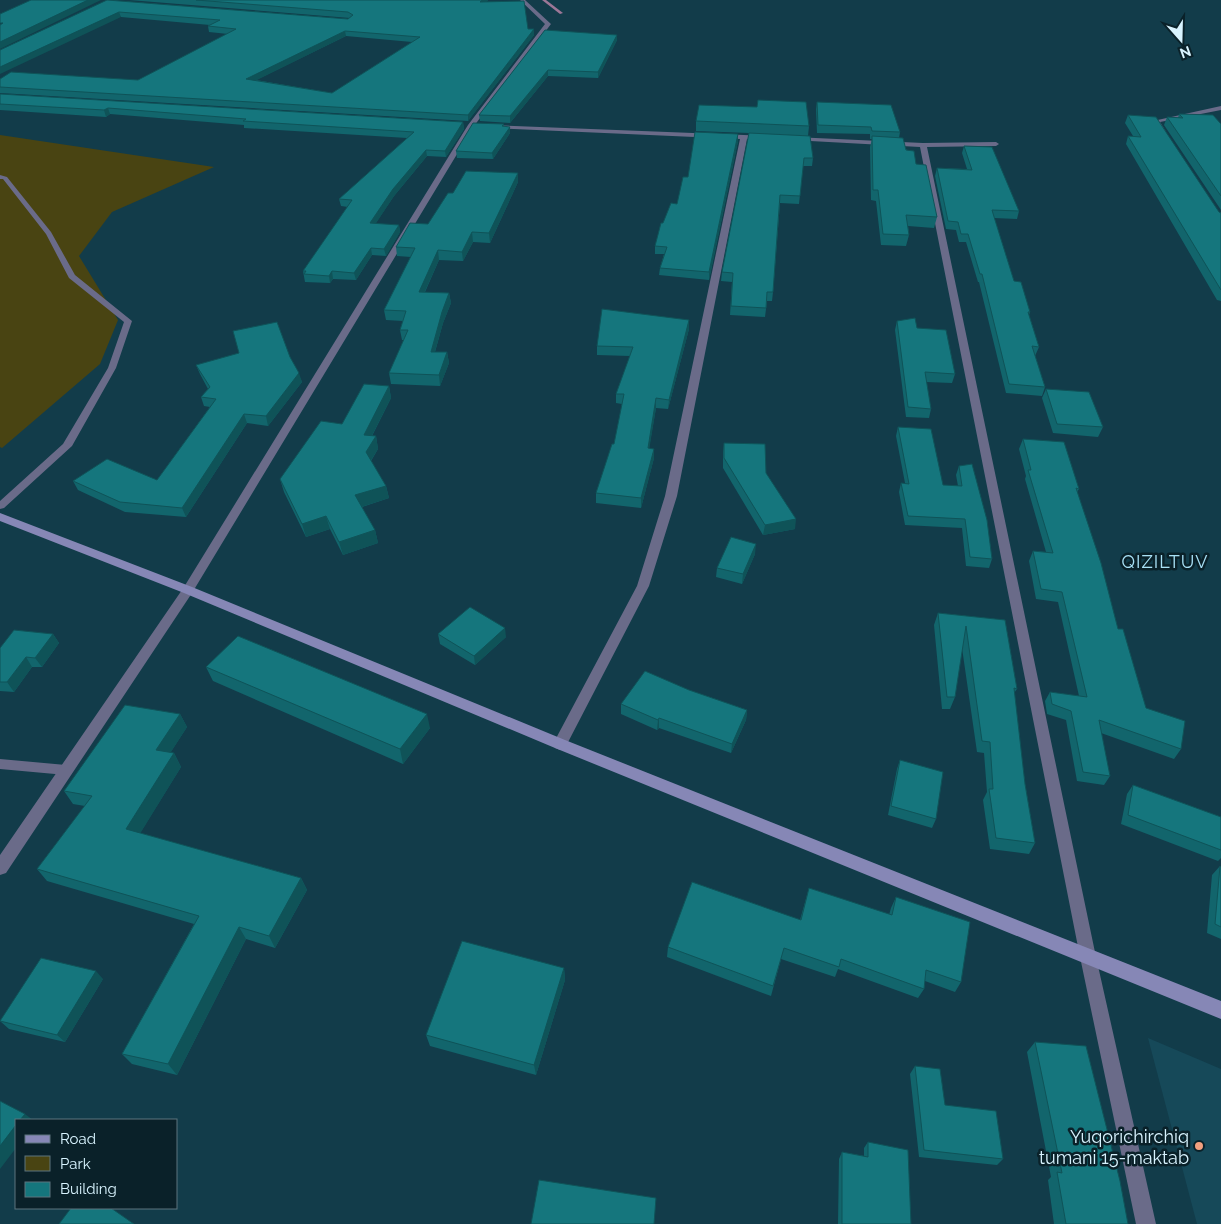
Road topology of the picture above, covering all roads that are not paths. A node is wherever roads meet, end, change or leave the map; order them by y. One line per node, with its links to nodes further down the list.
1 (522, 0): 13 (street)
2 (1221, 108): 5 (street)
3 (490, 126): 4 (street)
4 (744, 137): 6 (street); 14 (street)
5 (1166, 137)
6 (774, 139)
7 (784, 139): 9 (street)
8 (996, 144): 9 (street)
9 (923, 145): 18 (street)
10 (0, 177): 11 (lane)
11 (0, 506)
12 (0, 517): 13 (street)
13 (188, 590): 14 (street); 16 (street)
14 (560, 744): 18 (street)
15 (0, 764): 16 (lane)
16 (66, 770): 17 (street)
17 (0, 868)
18 (1088, 957): 19 (street); 20 (street)
19 (1221, 1010)
20 (1146, 1224)

